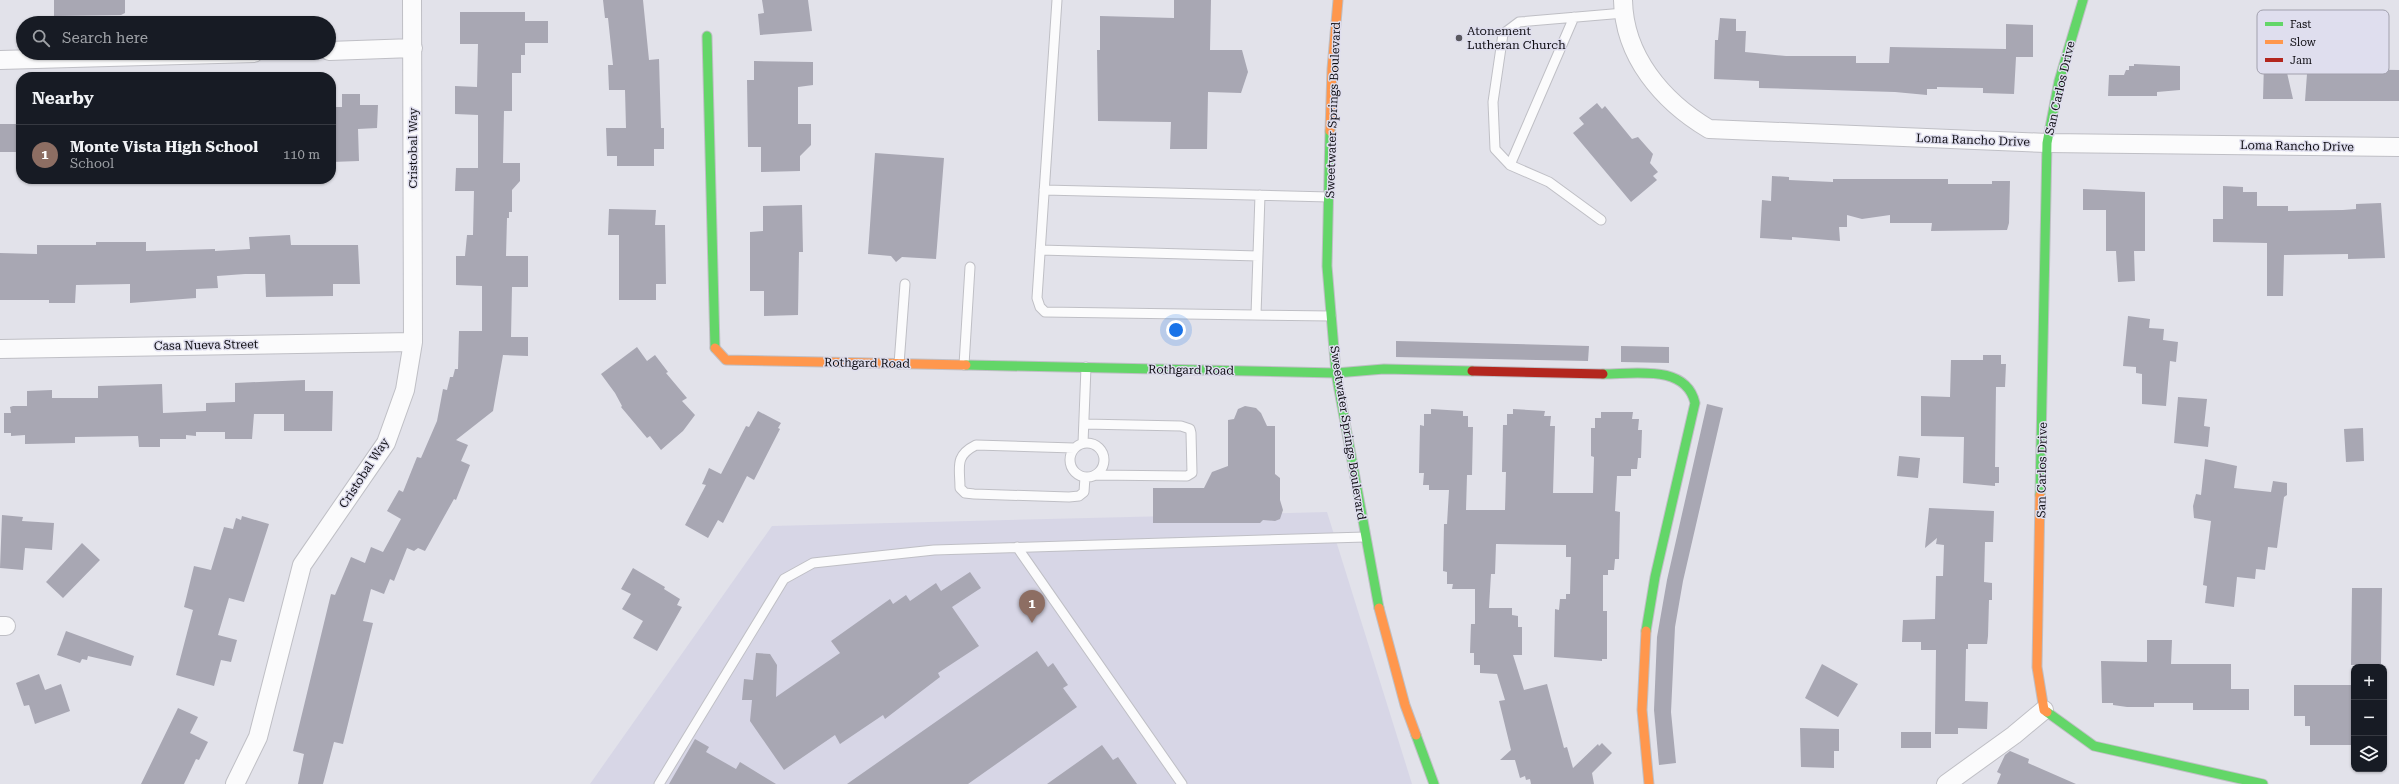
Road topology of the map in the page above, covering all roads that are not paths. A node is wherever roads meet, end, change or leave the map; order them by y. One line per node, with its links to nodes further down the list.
1 (412, 0): 8 (street, Cristobal Way)
2 (1057, 0): 15 (lane)
3 (1338, 0): 17 (street, Sweetwater Springs Boulevard)
4 (2083, 0): 12 (street, San Carlos Drive)
5 (1623, 7): 6 (lane); 12 (street, Loma Rancho Drive)
6 (1574, 17): 14 (lane); 14 (lane)
7 (707, 36): 27 (street, Rothgard Road)
8 (412, 48): 9 (street); 25 (street, Cristobal Way)
9 (336, 51)
10 (0, 60): 11 (street)
11 (16, 60)
12 (2047, 142): 13 (street, Loma Rancho Drive); 38 (street, San Carlos Drive)
13 (2399, 147)
14 (1510, 165): 18 (lane)
15 (1044, 190): 16 (lane); 19 (lane)
16 (1260, 195): 17 (lane); 20 (lane)
17 (1329, 197): 24 (street, Sweetwater Springs Boulevard)
18 (1601, 220)
19 (1040, 250): 20 (lane); 23 (lane)
20 (1258, 256): 23 (lane)
21 (970, 268): 28 (lane)
22 (905, 284): 27 (lane)
23 (1256, 315): 24 (lane)
24 (1331, 316): 30 (street, Sweetwater Springs Boulevard)
25 (413, 342): 26 (street, Casa Nueva Street); 39 (street, Cristobal Way)
26 (0, 349)
27 (899, 364): 28 (street, Rothgard Road)
28 (964, 364): 29 (street, Rothgard Road)
29 (1086, 367): 30 (street, Rothgard Road); 31 (lane)
30 (1336, 373): 36 (street, Sweetwater Springs Boulevard); 43 (street, Rothgard Road)
31 (1084, 424): 32 (lane); 34 (lane)
32 (1083, 443): 33 (lane); 34 (lane)
33 (1074, 448): 35 (lane); 35 (lane)
34 (1095, 475): 35 (lane)
35 (1085, 477)
36 (1365, 537): 37 (lane); 42 (street, Sweetwater Springs Boulevard)
37 (1017, 547): 40 (lane); 41 (lane)
38 (2044, 710): 44 (street); 45 (street)
39 (235, 784)
40 (659, 784)
41 (1182, 784)
42 (1434, 784)
43 (1649, 784)
44 (1946, 784)
45 (2263, 784)

